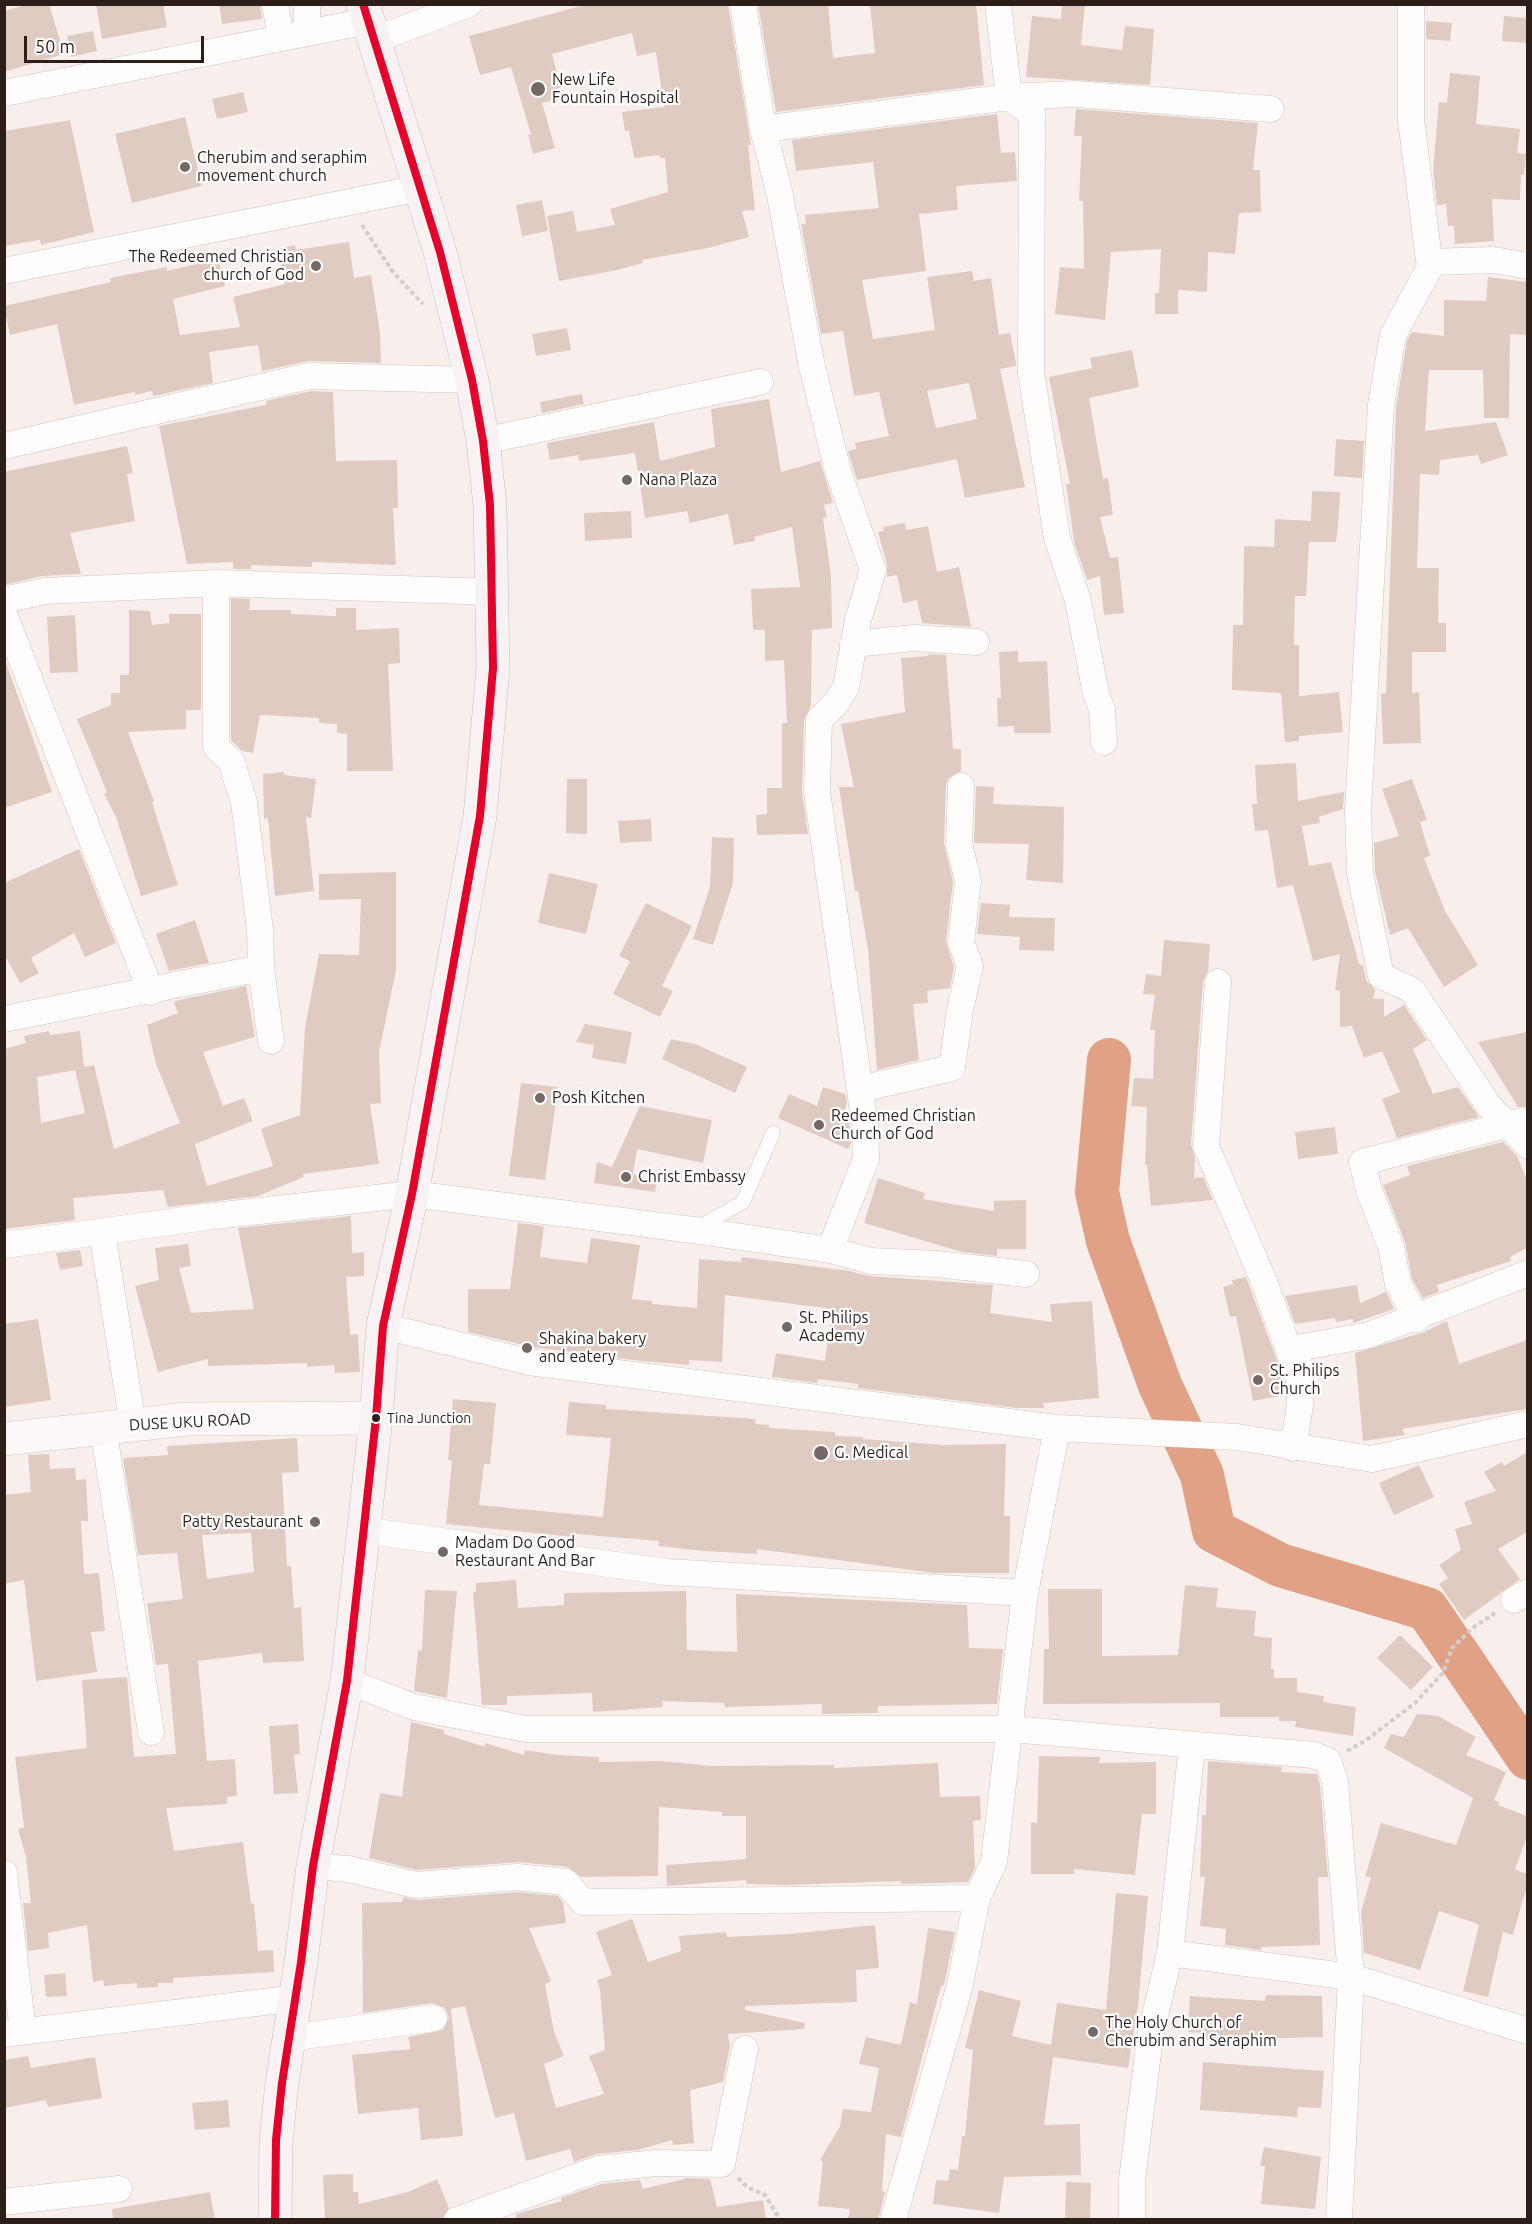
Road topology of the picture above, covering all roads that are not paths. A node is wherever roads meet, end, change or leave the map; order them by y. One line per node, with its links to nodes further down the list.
1 (275, 4): 9 (street)
2 (307, 4): 8 (street)
3 (469, 4): 7 (street)
4 (743, 4): 13 (street)
5 (998, 4): 11 (street)
6 (1411, 4): 16 (street)
7 (369, 22): 8 (street); 14 (main road)
8 (307, 33): 9 (street)
9 (281, 38): 10 (street)
10 (4, 93)
11 (1009, 97): 12 (street); 13 (street); 28 (street)
12 (1271, 109)
13 (763, 129): 27 (street)
14 (420, 188): 17 (street); 18 (main road)
15 (1527, 266): 16 (street)
16 (1430, 267): 36 (street)
17 (4, 271)
18 (472, 380): 20 (main road); 21 (street)
19 (760, 382): 20 (street)
20 (483, 441): 23 (main road)
21 (4, 446)
22 (216, 583): 23 (street); 24 (street); 30 (street)
23 (494, 592): 39 (main road)
24 (4, 600)
25 (4, 614): 32 (street)
26 (976, 642): 27 (street)
27 (853, 644): 35 (street)
28 (1104, 742)
29 (961, 786): 35 (street)
30 (261, 968): 32 (street); 34 (street)
31 (1218, 982): 48 (street)
32 (151, 992): 33 (street)
33 (8, 1012)
34 (271, 1041)
35 (860, 1089): 43 (street)
36 (1519, 1123): 38 (street); 46 (street)
37 (773, 1133): 40 (lane)
38 (1527, 1146)
39 (412, 1194): 40 (street); 41 (street); 47 (main road)
40 (693, 1230): 43 (street)
41 (102, 1232): 42 (street); 51 (street)
42 (4, 1245)
43 (830, 1250): 45 (street)
44 (1527, 1273): 46 (street)
45 (1026, 1274)
46 (1417, 1319): 48 (street)
47 (383, 1326): 49 (main road); 52 (street)
48 (1297, 1373): 54 (street)
49 (376, 1418): 51 (street, DUSE UKU ROAD); 55 (main road)
50 (1527, 1424): 54 (street)
51 (118, 1426): 53 (street, DUSE UKU ROAD); 59 (street)
52 (1057, 1428): 54 (street); 56 (street)
53 (4, 1439)
54 (1293, 1448)
55 (362, 1530): 56 (street); 57 (main road)
56 (1025, 1593): 58 (street)
57 (347, 1681): 58 (street); 61 (main road)
58 (1011, 1729): 60 (street); 63 (street)
59 (151, 1732)
60 (1192, 1745): 64 (street); 65 (street)
61 (313, 1866): 63 (street); 66 (main road)
62 (4, 1873): 69 (street)
63 (977, 1898): 76 (street)
64 (1170, 1953): 65 (street); 77 (street)
65 (1351, 1977): 68 (street); 78 (street)
66 (296, 1998): 69 (street); 70 (main road)
67 (434, 2018): 70 (street)
68 (1527, 2031)
69 (14, 2032)
70 (290, 2038): 74 (main road)
71 (745, 2049): 75 (street)
72 (119, 2189): 73 (street)
73 (4, 2202)
74 (275, 2220)
75 (457, 2220)
76 (892, 2220)
77 (1132, 2220)
78 (1339, 2220)

